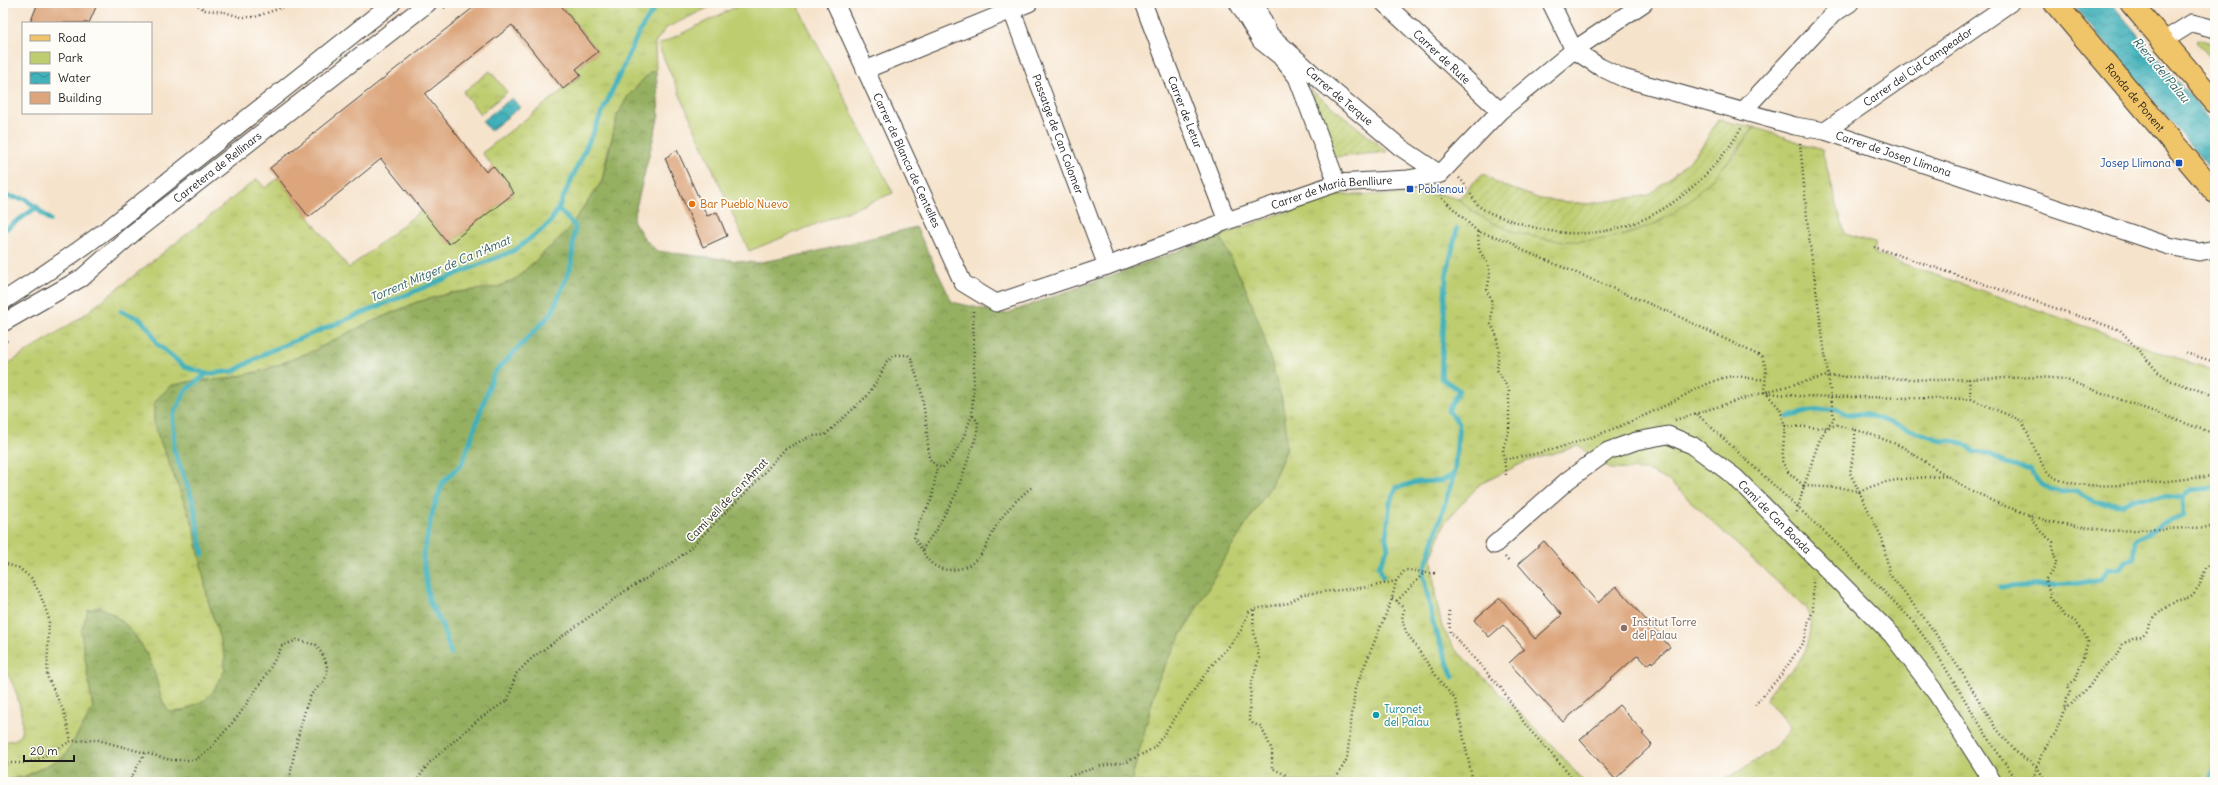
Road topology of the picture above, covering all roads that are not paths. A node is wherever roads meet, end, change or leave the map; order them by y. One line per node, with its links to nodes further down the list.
1 (392, 3): 30 (street, Carretera de Rellinars)
2 (428, 3): 32 (street, Carretera de Rellinars)
3 (835, 3): 19 (street, Carrer de Blanca de Centelles)
4 (1028, 3): 14 (street)
5 (1143, 3): 27 (street, Carrer de Letur)
6 (1238, 3): 25 (street, Carrer de Terque)
7 (1257, 3): 24 (street, Carrer de Terque)
8 (1384, 3): 21 (street, Carrer de Rute)
9 (1551, 3): 18 (street)
10 (1644, 3): 18 (street)
11 (1850, 3): 22 (street)
12 (2010, 3): 23 (street, Carrer del Cid Campeador)
13 (2055, 3): 26 (main road, Ronda de Ponent)
14 (1010, 6): 19 (street); 29 (street, Passatge de Can Colomer)
15 (2140, 8): 17 (main road)
16 (2215, 29): 17 (street)
17 (2163, 41): 20 (main road)
18 (1574, 50): 21 (street); 22 (street, Carrer de Josep Llimona)
19 (865, 70): 31 (street, Carrer de Blanca de Centelles)
20 (2215, 102)
21 (1500, 111): 24 (street)
22 (1744, 117): 23 (street, Carrer de Josep Llimona)
23 (1825, 131): 28 (street, Carrer de Josep Llimona)
24 (1443, 171): 25 (street, Carrer de Marià Benlliure)
25 (1337, 182): 27 (street, Carrer de Marià Benlliure)
26 (2215, 192)
27 (1227, 221): 29 (street, Carrer de Marià Benlliure)
28 (2215, 249)
29 (1107, 266): 31 (street, Carrer de Marià Benlliure)
30 (3, 301)
31 (996, 303)
32 (3, 323)
33 (1494, 545): 34 (street, Camí de Can Boada)
34 (1993, 782)

